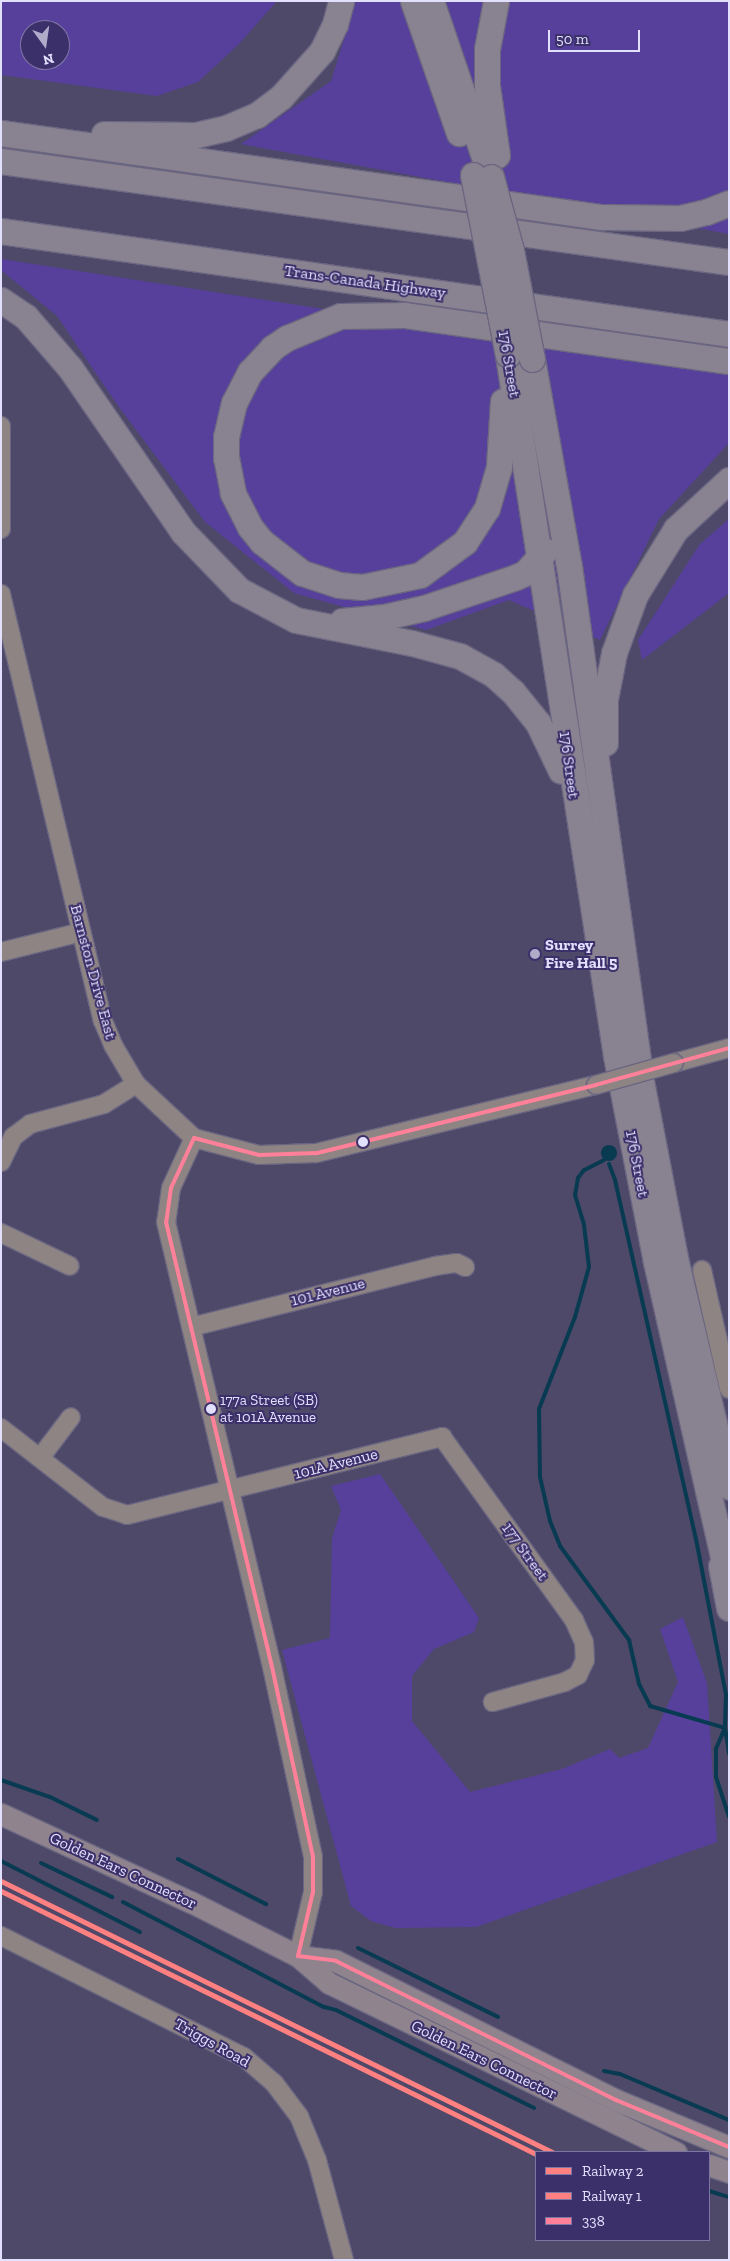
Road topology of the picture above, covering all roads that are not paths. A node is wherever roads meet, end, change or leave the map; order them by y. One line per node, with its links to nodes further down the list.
1 (341, 1): 5 (highway)
2 (413, 1): 8 (highway)
3 (431, 1): 8 (highway)
4 (496, 1): 8 (highway)
5 (1, 124)
6 (1, 133): 9 (highway)
7 (1, 161): 11 (highway)
8 (489, 177): 15 (highway, 176 Street, bridge); 15 (highway, bridge)
9 (729, 203)
10 (1, 231): 13 (highway, Trans-Canada Highway)
11 (729, 262)
12 (1, 300): 21 (highway)
13 (729, 334)
14 (729, 361): 15 (highway)
15 (519, 362): 19 (highway, 176 Street); 19 (highway); 22 (highway, 176 Street)
16 (1, 426): 18 (street)
17 (729, 480): 22 (highway)
18 (1, 529)
19 (538, 561): 21 (highway); 23 (highway, 176 Street)
20 (1, 594): 24 (street, Barnston Drive East)
21 (296, 620): 23 (highway)
22 (601, 806): 40 (highway, 176 Street)
23 (576, 810): 42 (highway, 176 Street)
24 (81, 932): 25 (street); 27 (street, Barnston Drive East)
25 (1, 952)
26 (729, 1048): 28 (street, Barnston Drive East, bridge)
27 (136, 1084): 28 (street, Barnston Drive East); 29 (street)
28 (194, 1138): 34 (street)
29 (1, 1162)
30 (1, 1233): 31 (street)
31 (70, 1266)
32 (465, 1267): 34 (street, 101 Avenue)
33 (702, 1270): 35 (street)
34 (191, 1327): 41 (street)
35 (729, 1388)
36 (70, 1416): 39 (street)
37 (1, 1428): 39 (street, 101A Avenue)
38 (442, 1437): 41 (street, 101A Avenue); 45 (street, 177 Street)
39 (40, 1458): 41 (street, 101A Avenue)
40 (729, 1487)
41 (230, 1490): 48 (street)
42 (716, 1532): 43 (highway); 44 (highway)
43 (729, 1583)
44 (729, 1608)
45 (493, 1702)
46 (1, 1814): 48 (main road, Golden Ears Connector)
47 (1, 1936): 53 (street, Triggs Road)
48 (298, 1956): 49 (main road, Golden Ears Connector); 50 (main road, Golden Ears Connector)
49 (729, 2147)
50 (674, 2151)
51 (710, 2165): 52 (main road)
52 (729, 2172)
53 (344, 2260)

